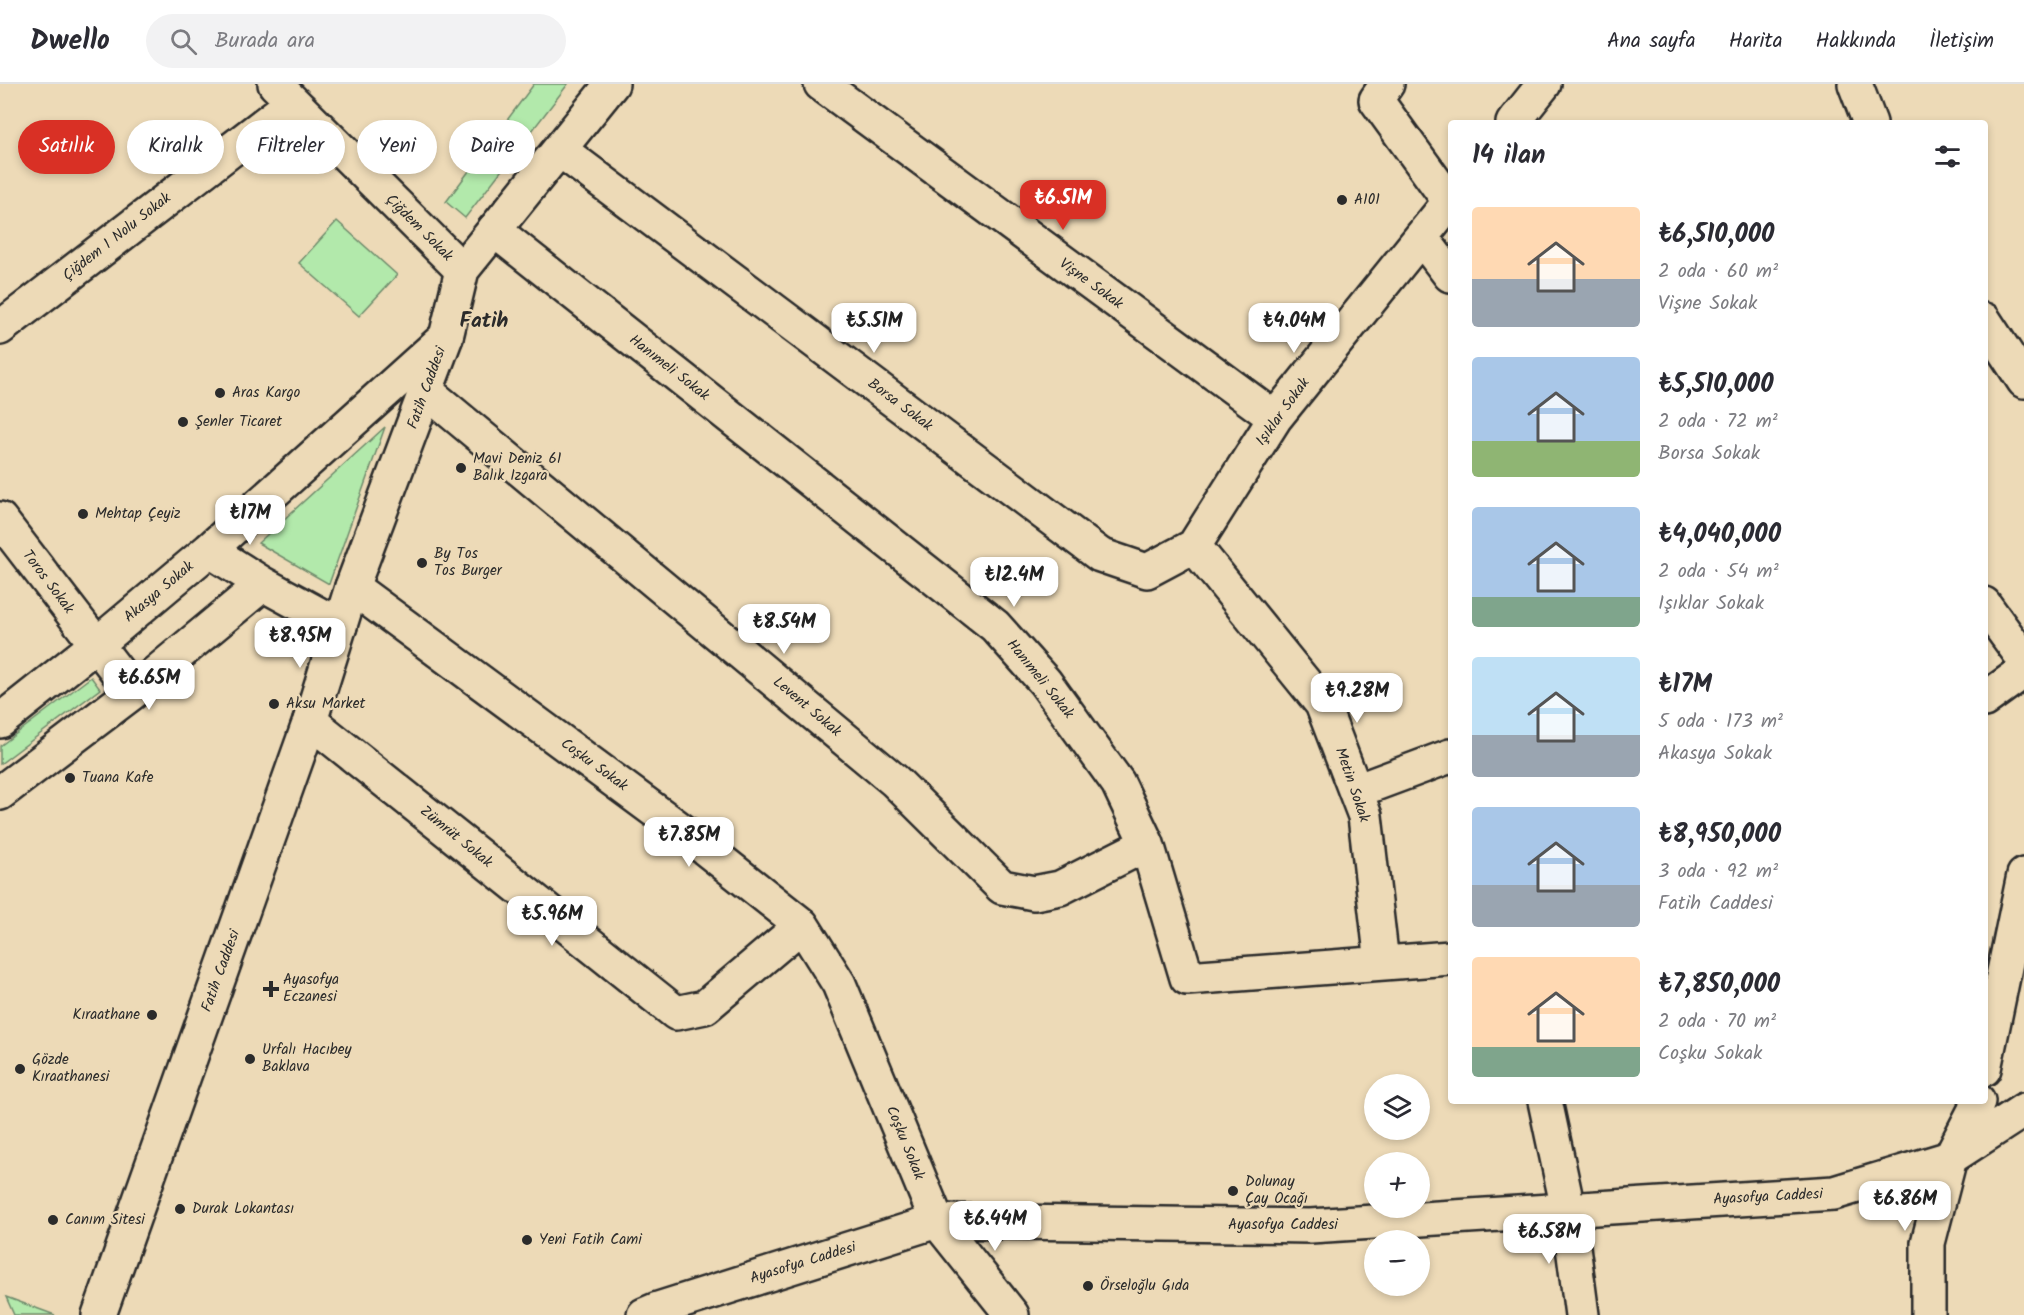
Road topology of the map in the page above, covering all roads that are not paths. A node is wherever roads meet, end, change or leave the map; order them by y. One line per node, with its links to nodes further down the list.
1 (612, 84): 9 (street, Fatih Caddesi)
2 (821, 84): 21 (street, Vişne Sokak)
3 (1544, 84): 7 (street)
4 (1856, 84): 8 (street)
5 (1374, 89): 10 (street)
6 (283, 93): 14 (street, Çiğdem Sokak); 17 (street, Çiğdem 1 Nolu Sokak)
7 (1515, 120)
8 (1869, 120)
9 (560, 150): 12 (street, Fatih Caddesi); 23 (street, Borsa Sokak)
10 (1448, 198)
11 (1448, 203): 13 (street, Işıklar Sokak)
12 (494, 230): 14 (street, Fatih Caddesi); 39 (street, Hanımeli Sokak)
13 (1421, 237): 15 (street); 21 (street, Işıklar Sokak)
14 (462, 270): 18 (street, Fatih Caddesi)
15 (1448, 272)
16 (1988, 326): 19 (street)
17 (0, 328)
18 (446, 337): 20 (street, Fatih Caddesi); 24 (street, Akasya Sokak)
19 (2024, 381)
20 (426, 391): 26 (street, Fatih Caddesi); 39 (street, Levent Sokak)
21 (1275, 418): 23 (street, Işıklar Sokak)
22 (0, 519): 29 (street, Toros Sokak)
23 (1194, 546): 37 (street, Metin Sokak)
24 (209, 550): 25 (street); 29 (street, Akasya Sokak)
25 (263, 584): 28 (street); 32 (street)
26 (352, 587): 28 (street, Fatih Caddesi); 41 (street, Coşku Sokak)
27 (1988, 610): 30 (street)
28 (340, 626): 35 (street, Fatih Caddesi)
29 (96, 645): 32 (street, Toros Sokak); 34 (street, Akasya Sokak)
30 (2024, 659)
31 (2024, 671): 33 (street)
32 (133, 692): 38 (street)
33 (1988, 697)
34 (0, 721)
35 (310, 721): 41 (street, Zümrüt Sokak); 52 (street, Fatih Caddesi)
36 (1448, 757): 37 (street)
37 (1356, 791): 43 (street, Metin Sokak)
38 (0, 793)
39 (1147, 844): 43 (street, Hanımeli Sokak)
40 (2024, 875): 44 (street)
41 (802, 925): 50 (street, Coşku Sokak)
42 (1448, 958): 43 (street, Hanımeli Sokak)
43 (1382, 963)
44 (1988, 1050)
45 (1546, 1104): 49 (street)
46 (1977, 1104): 48 (street)
47 (2024, 1110): 48 (street, Ayasofya Caddesi)
48 (1950, 1158): 49 (street, Ayasofya Caddesi); 55 (street)
49 (1568, 1209): 50 (street, Ayasofya Caddesi); 54 (street)
50 (937, 1221): 51 (street, Ayasofya Caddesi); 53 (street, Coşku Sokak)
51 (654, 1313)
52 (99, 1315)
53 (1012, 1315)
54 (1582, 1315)
55 (1928, 1315)

